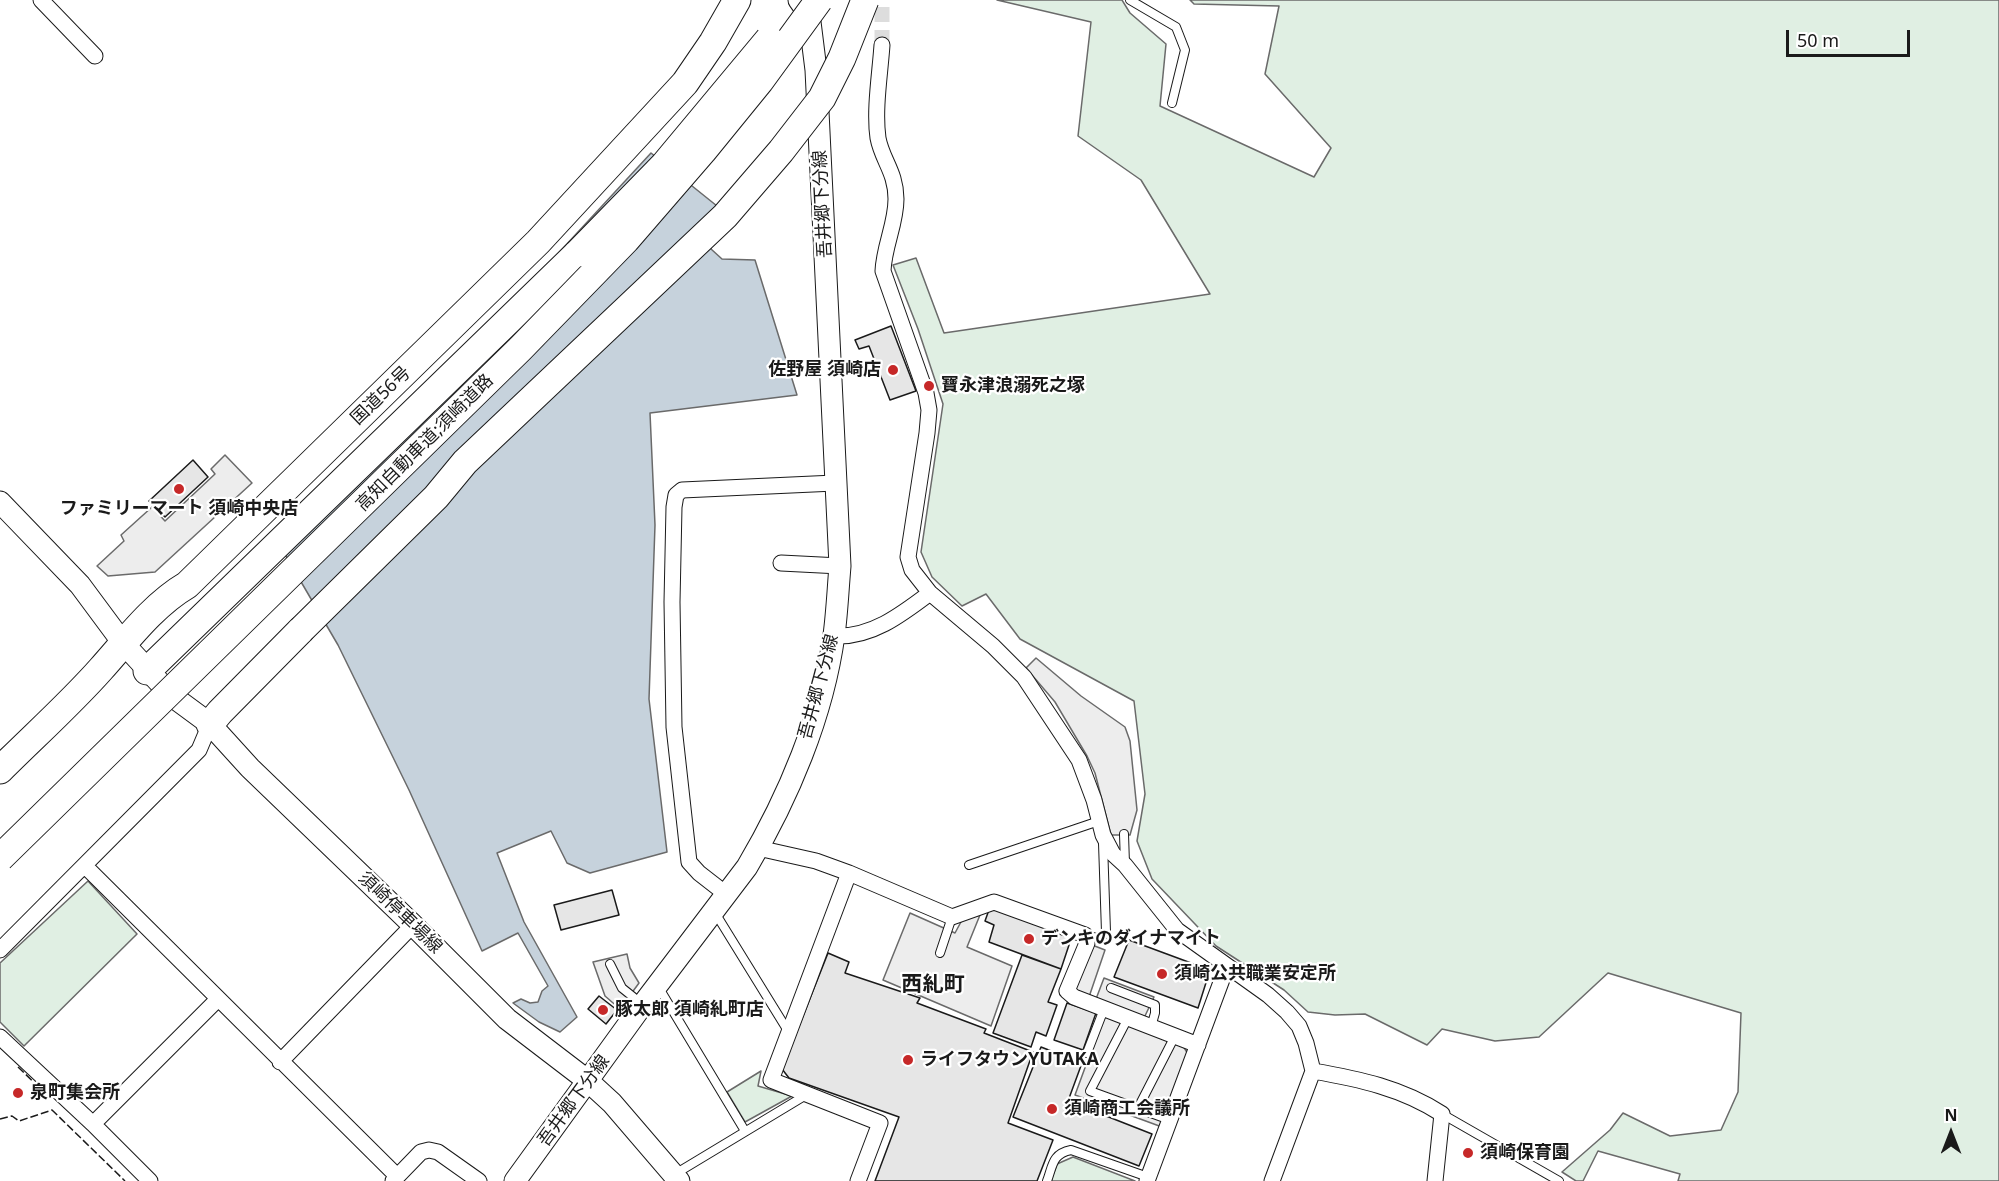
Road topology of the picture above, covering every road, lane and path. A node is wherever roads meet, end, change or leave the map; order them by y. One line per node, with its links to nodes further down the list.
1 (40, 0): 8 (street)
2 (737, 0): 16 (highway, 国道56号)
3 (800, 0): 10 (main road, 吾井郷下分線); 17 (highway, bridge)
4 (819, 0): 23 (highway, 高知自動車道;須崎道路, bridge)
5 (865, 0): 18 (highway, bridge)
6 (1130, 0): 9 (lane)
7 (882, 45): 14 (street)
8 (95, 56)
9 (1172, 104)
10 (835, 483): 13 (main road, 吾井郷下分線); 28 (street)
11 (0, 502): 16 (main road, 須崎停車場線)
12 (781, 563): 13 (street)
13 (840, 566): 15 (main road, 吾井郷下分線)
14 (930, 593): 15 (street); 20 (street)
15 (834, 636): 22 (main road, 吾井郷下分線)
16 (123, 643): 17 (main road, 須崎停車場線); 19 (highway, 国道56号)
17 (147, 671): 18 (main road, 須崎停車場線)
18 (210, 724): 26 (street); 30 (main road, 須崎停車場線)
19 (0, 770)
20 (1101, 828): 24 (lane); 25 (street); 31 (lane)
21 (1124, 834): 25 (lane)
22 (758, 848): 27 (street); 28 (main road, 吾井郷下分線)
23 (0, 858)
24 (969, 865)
25 (1125, 865): 35 (street)
26 (85, 866): 32 (street); 38 (street)
27 (849, 873): 29 (street); 43 (street)
28 (720, 902): 36 (main road, 吾井郷下分線); 43 (lane)
29 (952, 917): 31 (street); 33 (lane)
30 (413, 925): 48 (street); 50 (main road, 須崎停車場線)
31 (1085, 935): 40 (street)
32 (0, 950)
33 (940, 953)
34 (610, 964): 39 (lane)
35 (1227, 966): 46 (street); 49 (street)
36 (658, 986): 39 (main road, 吾井郷下分線); 56 (lane)
37 (1111, 988): 42 (lane)
38 (218, 999): 48 (street); 55 (street)
39 (643, 1004): 50 (main road, 吾井郷下分線)
40 (1104, 1009): 41 (street); 47 (lane)
41 (1128, 1018): 42 (street); 52 (lane)
42 (1151, 1027): 44 (street)
43 (789, 1032): 51 (street)
44 (1175, 1036): 46 (street); 52 (lane)
45 (0, 1037): 55 (street)
46 (1198, 1045): 54 (street)
47 (1087, 1053)
48 (280, 1062): 57 (street)
49 (1313, 1071): 53 (street); 65 (street)
50 (588, 1081): 58 (main road, 須崎停車場線); 62 (main road, 吾井郷下分線)
51 (806, 1095): 56 (lane); 63 (street)
52 (1138, 1108): 54 (lane)
53 (1442, 1114): 66 (street); 67 (lane)
54 (1170, 1120): 59 (street)
55 (93, 1124): 60 (street)
56 (745, 1131): 58 (lane)
57 (395, 1178): 61 (street)
58 (676, 1178)
59 (1147, 1179): 64 (lane)
60 (150, 1181)
61 (479, 1181)
62 (515, 1181)
63 (858, 1181)
64 (1047, 1181)
65 (1272, 1181)
66 (1435, 1181)
67 (1559, 1181)

